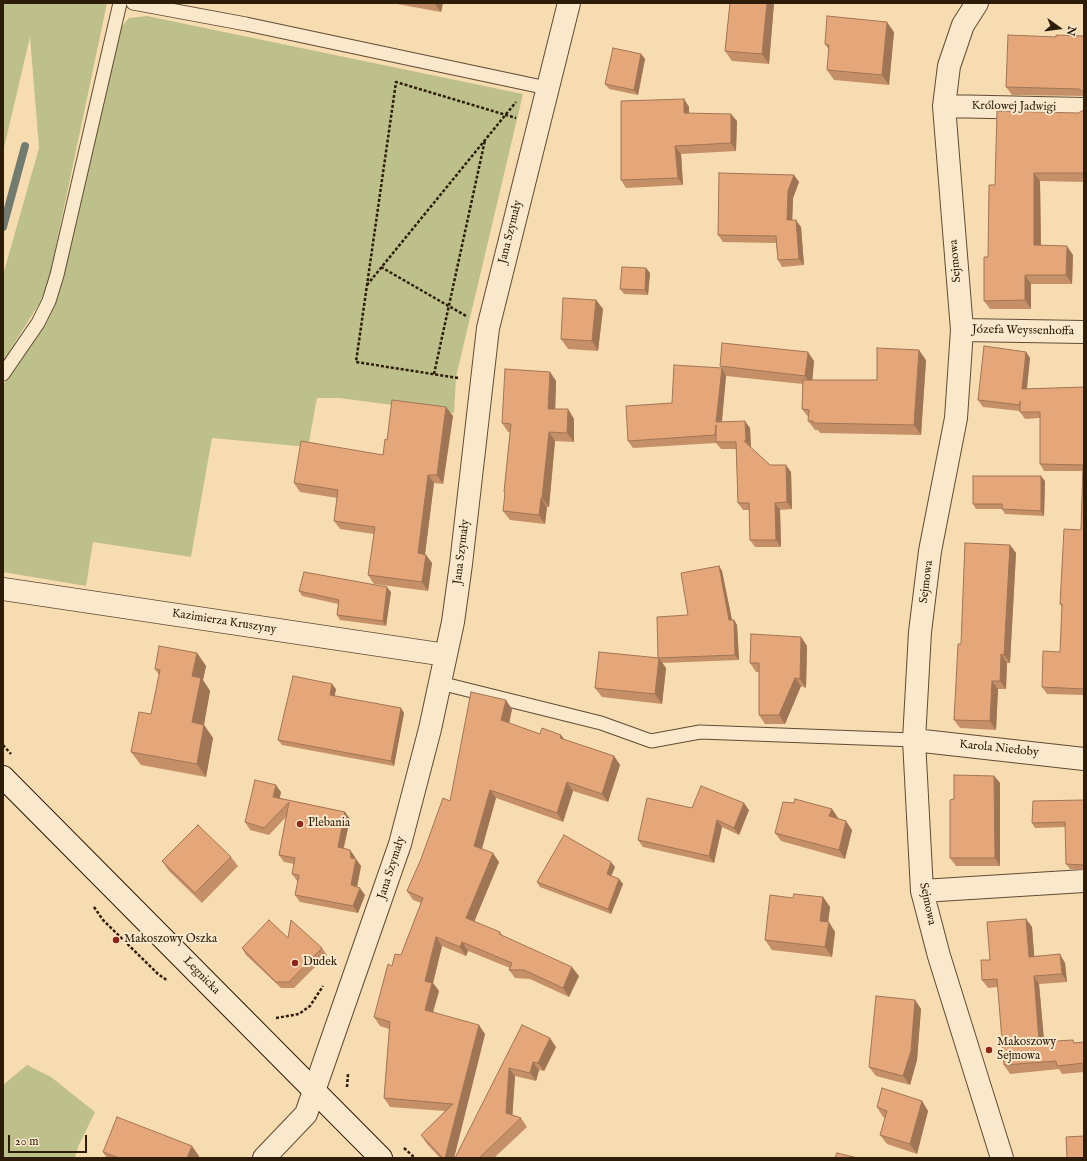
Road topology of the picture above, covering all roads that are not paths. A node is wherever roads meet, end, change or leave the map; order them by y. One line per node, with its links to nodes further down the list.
1 (120, 3): 10 (lane)
2 (134, 3): 5 (lane)
3 (570, 3): 5 (street, Jana Szymały)
4 (977, 3): 6 (street, Sejmowa)
5 (538, 87): 12 (street, Jana Szymały)
6 (944, 106): 7 (street, Królowej Jadwigi); 8 (street, Sejmowa)
7 (1084, 109)
8 (962, 330): 9 (street, Józefa Weyssenhoffa); 14 (street, Sejmowa)
9 (1084, 332)
10 (3, 374)
11 (3, 589): 12 (street, Kazimierza Kruszyny)
12 (446, 655): 13 (street, Jana Szymały)
13 (440, 683): 14 (lane); 19 (street, Jana Szymały)
14 (914, 740): 15 (street, Karola Niedoby); 18 (street, Sejmowa)
15 (1084, 759)
16 (3, 777): 19 (street, Legnicka)
17 (1084, 881): 18 (street)
18 (922, 891): 22 (street, Sejmowa)
19 (314, 1091): 20 (street, Jana Szymały); 21 (street, Legnicka)
20 (264, 1158)
21 (381, 1158)
22 (1002, 1158)

